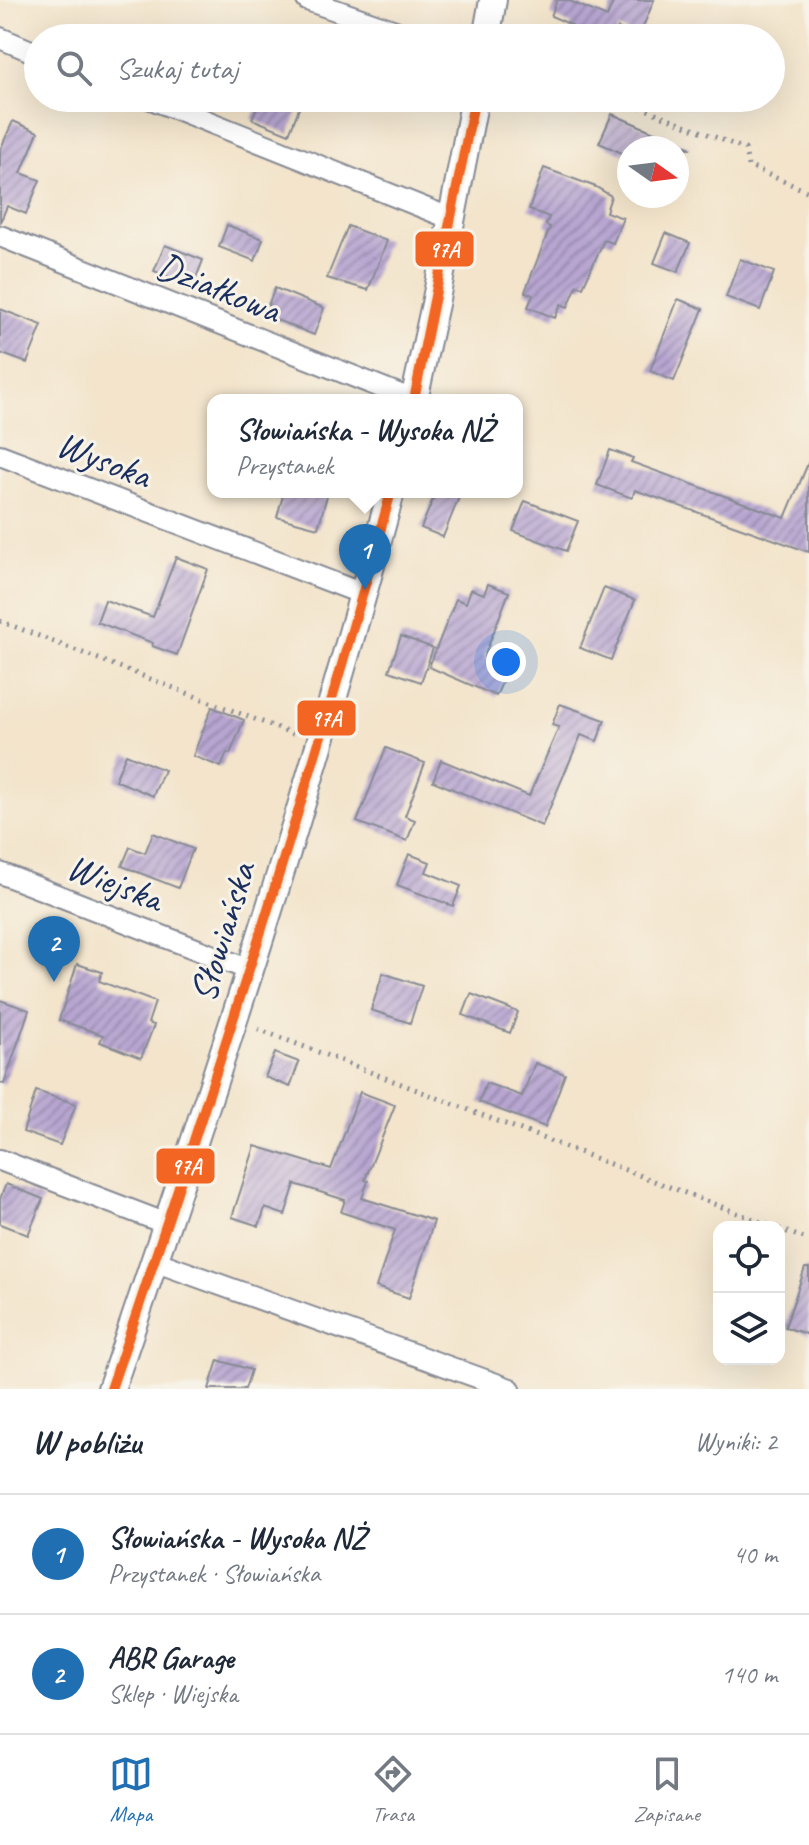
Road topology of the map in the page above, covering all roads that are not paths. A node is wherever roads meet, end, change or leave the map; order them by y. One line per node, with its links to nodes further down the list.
1 (307, 0): 3 (street)
2 (493, 0): 4 (street)
3 (375, 24)
4 (489, 24)
5 (0, 38): 6 (street)
6 (24, 48)
7 (184, 112): 9 (street)
8 (472, 112): 9 (street)
9 (452, 219): 12 (street)
10 (0, 236): 11 (street, Działkowa)
11 (399, 394)
12 (415, 394)
13 (0, 455): 15 (street, Wysoka)
14 (389, 498): 15 (street, Słowiańska)
15 (363, 594): 17 (street, Słowiańska)
16 (0, 873): 17 (street, Wiejska)
17 (250, 970): 19 (street, Słowiańska)
18 (0, 1160): 19 (street)
19 (167, 1224): 20 (street, Słowiańska)
20 (154, 1261): 21 (street, Słowiańska); 22 (street)
21 (111, 1389)
22 (510, 1389)

